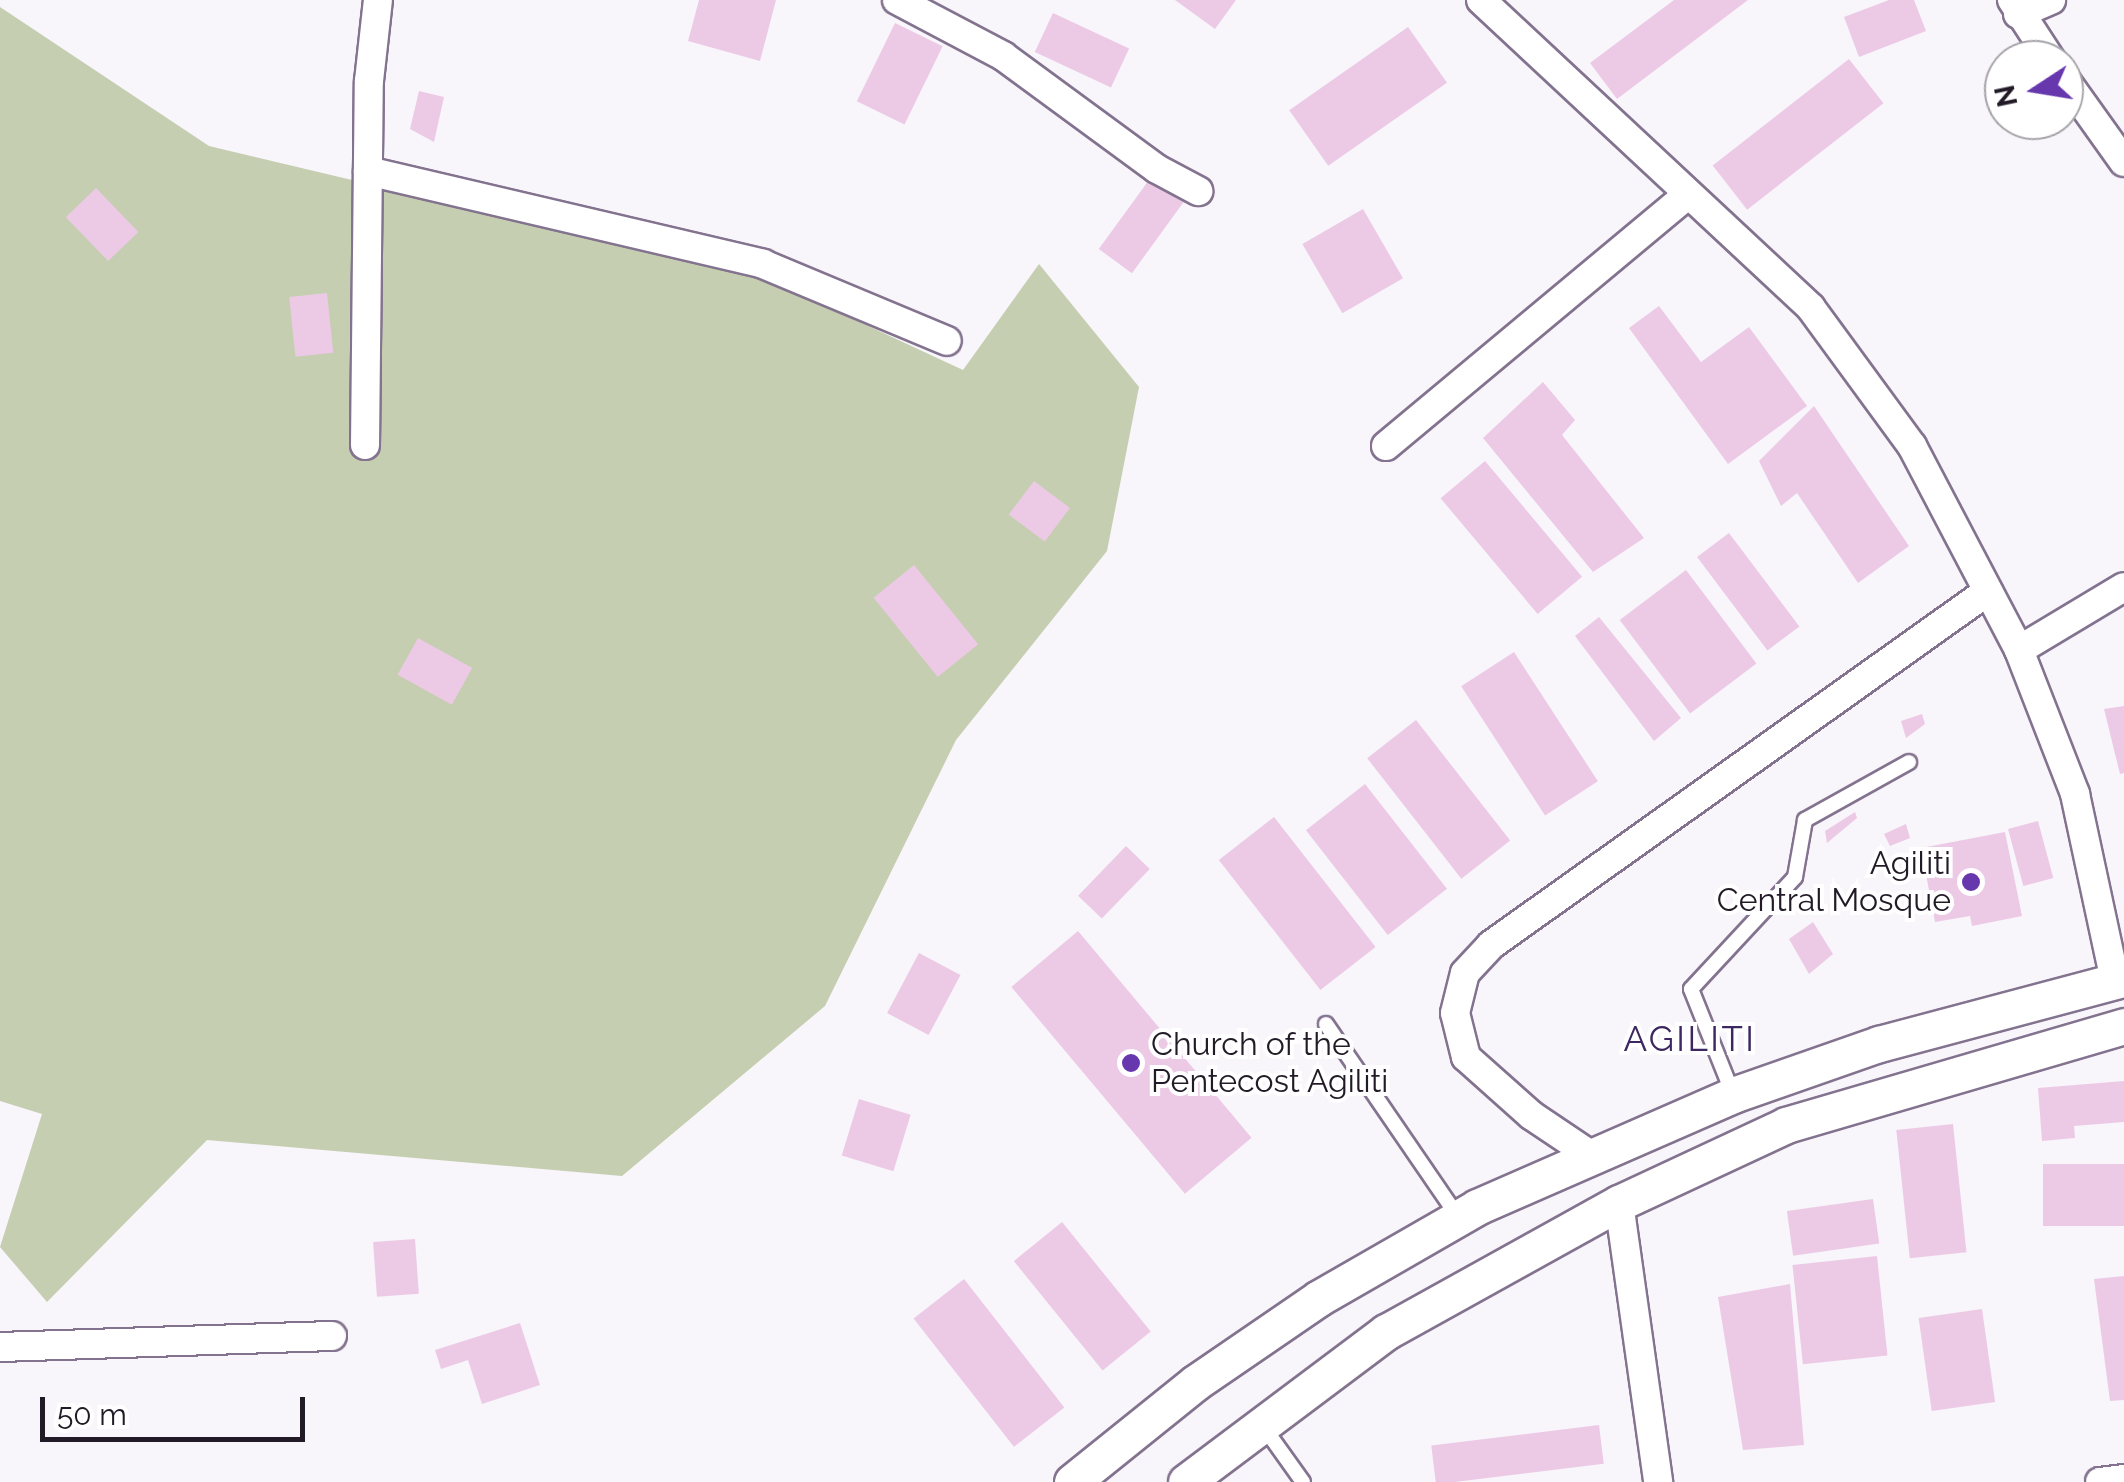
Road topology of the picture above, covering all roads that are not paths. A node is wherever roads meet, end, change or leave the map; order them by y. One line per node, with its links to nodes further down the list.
1 (378, 0): 9 (street)
2 (898, 0): 10 (street)
3 (1481, 0): 11 (street)
4 (2050, 0): 5 (street)
5 (2015, 7): 6 (street)
6 (2037, 40)
7 (2084, 106): 8 (street)
8 (2124, 162)
9 (368, 171): 12 (street); 13 (street)
10 (1198, 191)
11 (1685, 197): 14 (street); 16 (street)
12 (947, 341)
13 (365, 445)
14 (1386, 446)
15 (2124, 586): 17 (street)
16 (1988, 591): 17 (street); 23 (street)
17 (2019, 650): 19 (street)
18 (1909, 762): 22 (lane)
19 (2119, 980): 22 (street)
20 (1326, 1024): 25 (lane)
21 (2124, 1026): 24 (street)
22 (1734, 1095): 23 (street)
23 (1592, 1156): 25 (street)
24 (1619, 1203): 28 (street); 33 (street)
25 (1458, 1218): 30 (street)
26 (332, 1336): 27 (street)
27 (0, 1347)
28 (1262, 1425): 31 (street); 32 (lane)
29 (2124, 1479): 34 (street)
30 (1072, 1482)
31 (1186, 1482)
32 (1304, 1482)
33 (1658, 1482)
34 (2100, 1482)

